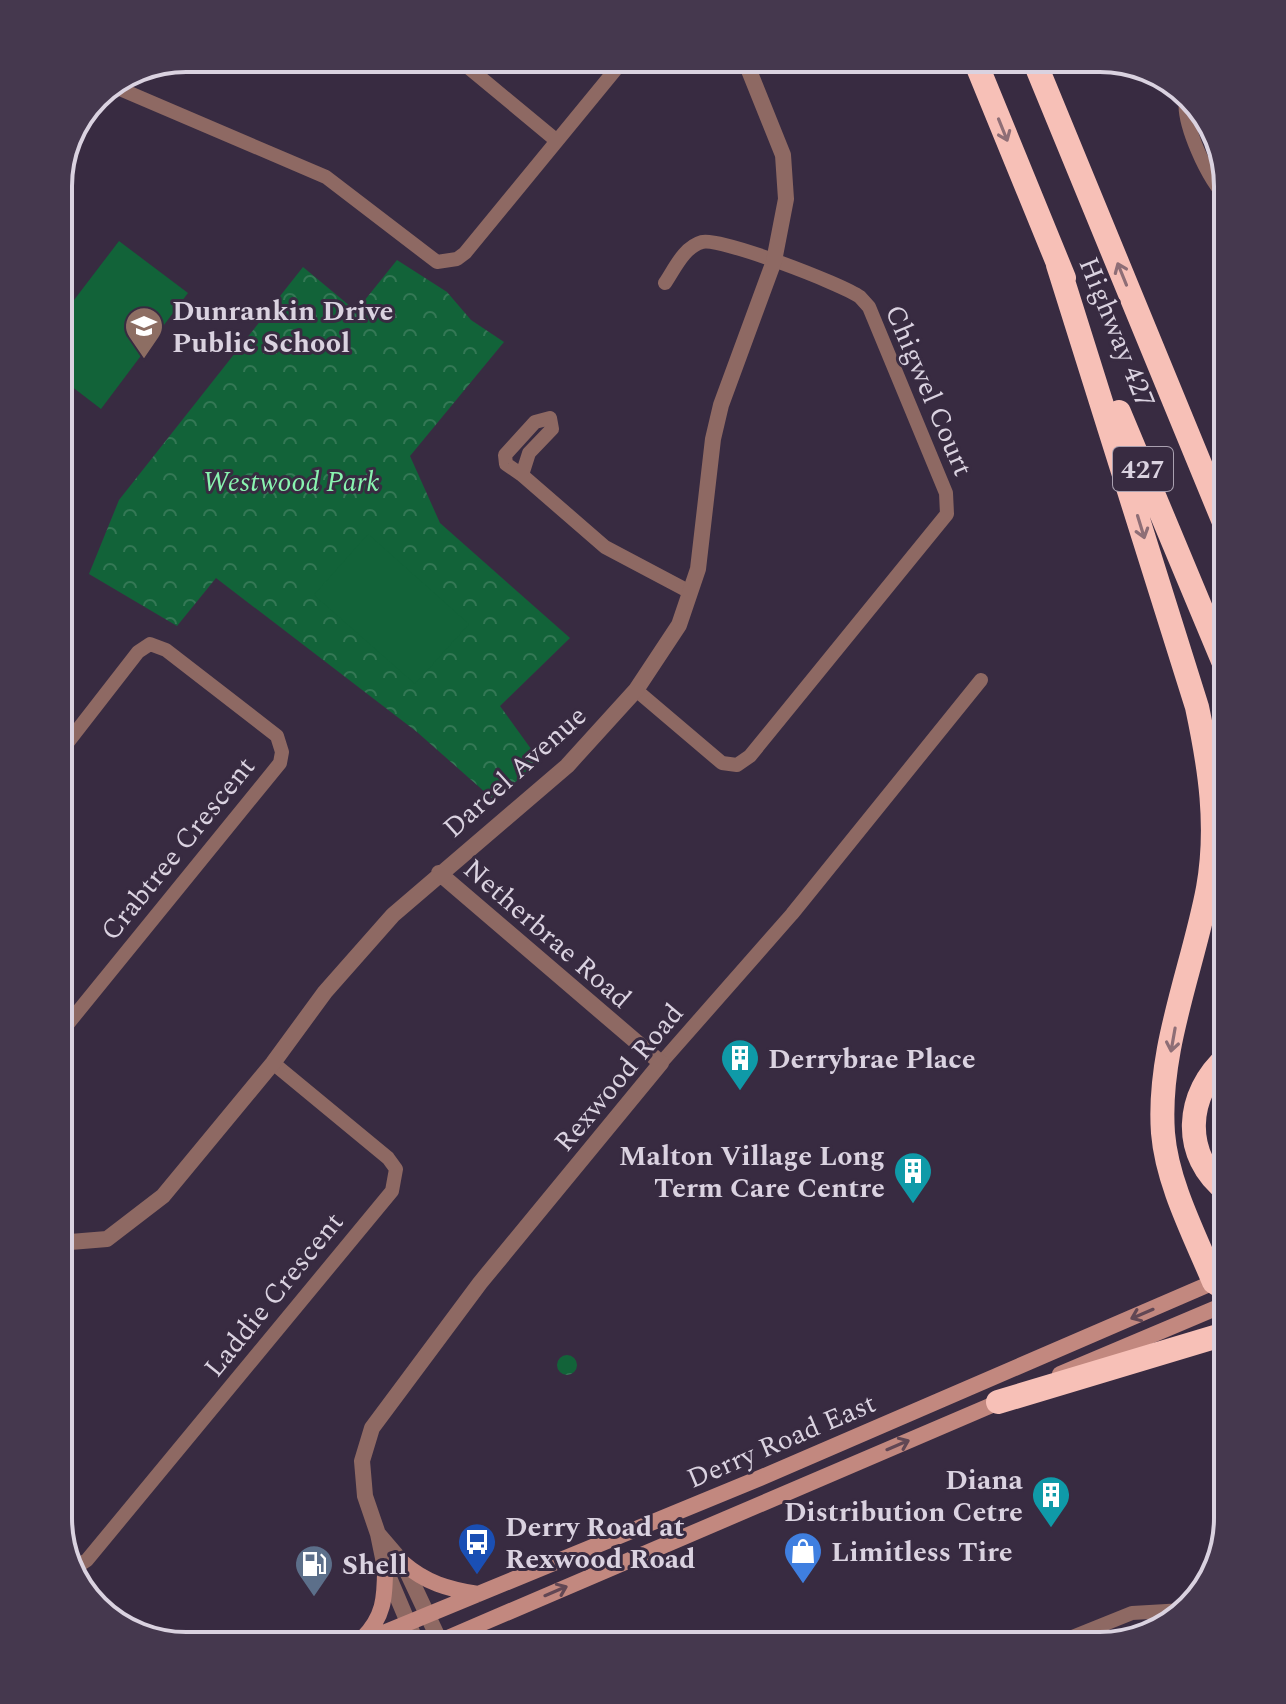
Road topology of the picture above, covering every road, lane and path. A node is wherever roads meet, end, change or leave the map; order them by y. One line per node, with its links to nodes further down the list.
1 (474, 72): 8 (street)
2 (614, 72): 8 (street)
3 (750, 72): 10 (street, Darcel Avenue)
4 (980, 72): 11 (highway, Highway 427 / 427, one-way to 11)
5 (1039, 72): 13 (highway, Highway 427 / 427, one-way to 5)
6 (124, 91): 8 (street)
7 (1185, 110): 9 (street)
8 (557, 141)
9 (1214, 183)
10 (774, 261): 12 (street, Chigwel Court); 17 (street, Darcel Avenue); 20 (street, Chigwel Court)
11 (1058, 265): 18 (highway, Highway 427 / 427); 29 (highway, one-way to 29)
12 (665, 283)
13 (1152, 346): 14 (highway); 16 (highway, Highway 427 / 427)
14 (1214, 463)
15 (522, 475): 17 (street)
16 (1214, 498)
17 (690, 592): 20 (street, Darcel Avenue)
18 (1214, 639)
19 (981, 680): 25 (street, Rexwood Road)
20 (636, 690): 22 (street, Darcel Avenue)
21 (72, 737): 23 (street, Crabtree Crescent)
22 (439, 873): 24 (street, Darcel Avenue); 25 (street, Netherbrae Road)
23 (72, 1019)
24 (273, 1063): 28 (street, Darcel Avenue); 35 (street, Laddie Crescent)
25 (661, 1063): 34 (street, Rexwood Road)
26 (1214, 1071): 27 (highway)
27 (1214, 1178)
28 (72, 1242)
29 (1214, 1264)
30 (1214, 1287): 38 (main road, Derry Road East, one-way to 38)
31 (1214, 1309): 33 (main road, Derry Road East)
32 (1214, 1337): 33 (highway)
33 (998, 1402): 41 (main road, Derry Road East, one-way to 33)
34 (378, 1534): 36 (street, Rexwood Road); 37 (street, Rexwood Road)
35 (82, 1563)
36 (403, 1563): 38 (main road); 40 (street, Rexwood Road)
37 (385, 1568): 42 (street, Rexwood Road); 43 (main road)
38 (480, 1594): 40 (main road, Derry Road East)
39 (1166, 1611): 49 (street)
40 (427, 1615): 42 (main road, Derry Road East); 46 (street, Rexwood Road)
41 (484, 1621): 47 (main road, Derry Road East); 48 (main road)
42 (408, 1623): 44 (main road, Derry Road East); 45 (street, Rexwood Road)
43 (370, 1632)
44 (386, 1632)
45 (412, 1632)
46 (433, 1632)
47 (462, 1632)
48 (477, 1632)
49 (1085, 1632)

